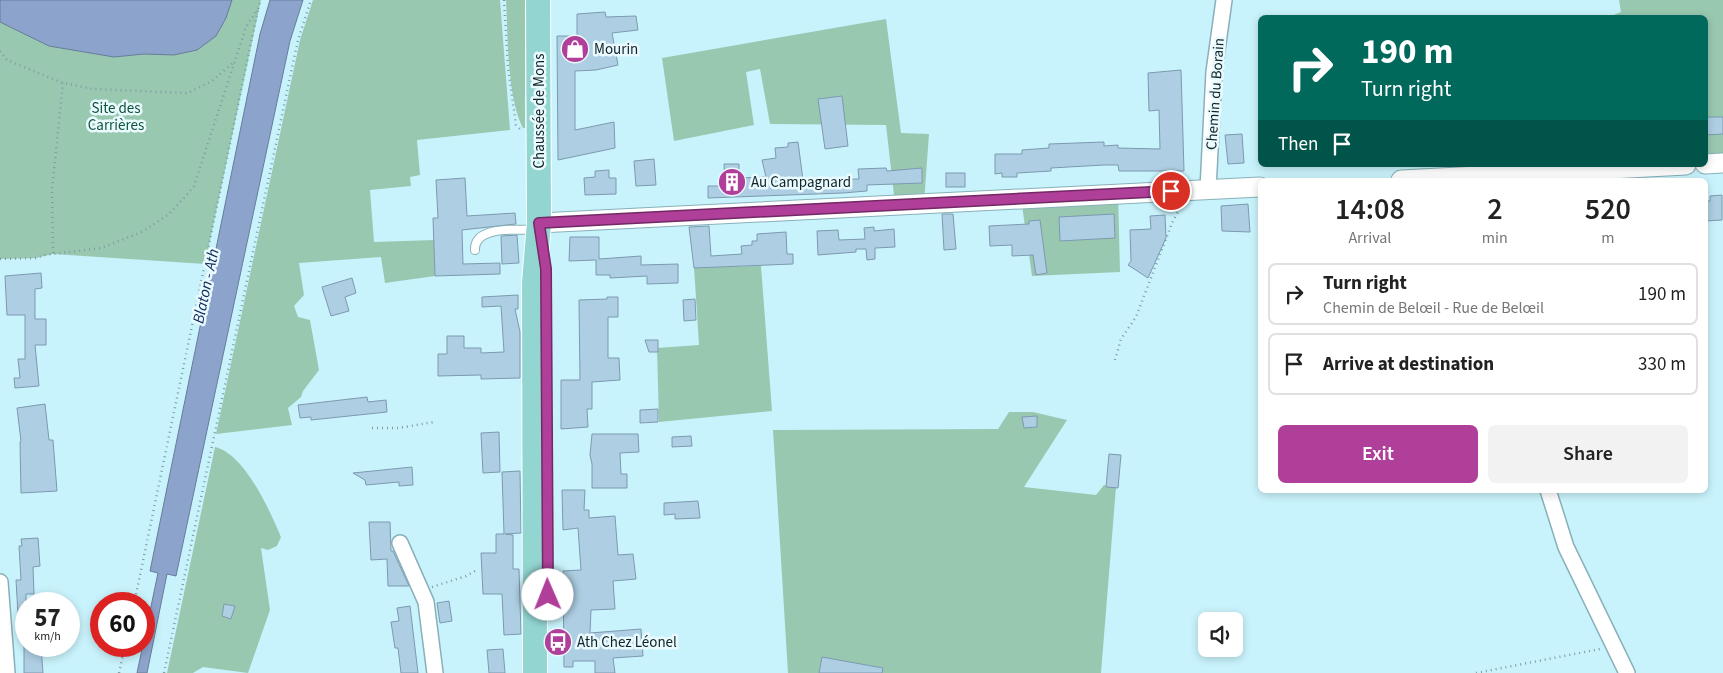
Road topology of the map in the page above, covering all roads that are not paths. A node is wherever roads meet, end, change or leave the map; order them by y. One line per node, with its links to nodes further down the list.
1 (538, 0): 9 (main road, Chaussée de Mons)
2 (1224, 0): 8 (street, Chemin du Borain)
3 (1723, 163): 4 (street)
4 (1708, 164)
5 (1648, 167): 6 (street)
6 (1441, 178)
7 (1258, 187): 8 (street)
8 (1208, 189): 9 (street)
9 (539, 226): 10 (lane); 16 (main road, Chaussée de Mons); 17 (main road, Chaussée de Mons)
10 (475, 250)
11 (1549, 493): 18 (street)
12 (400, 542): 15 (street)
13 (0, 582): 14 (street)
14 (7, 673)
15 (435, 673)
16 (535, 673)
17 (549, 673)
18 (1628, 673)

